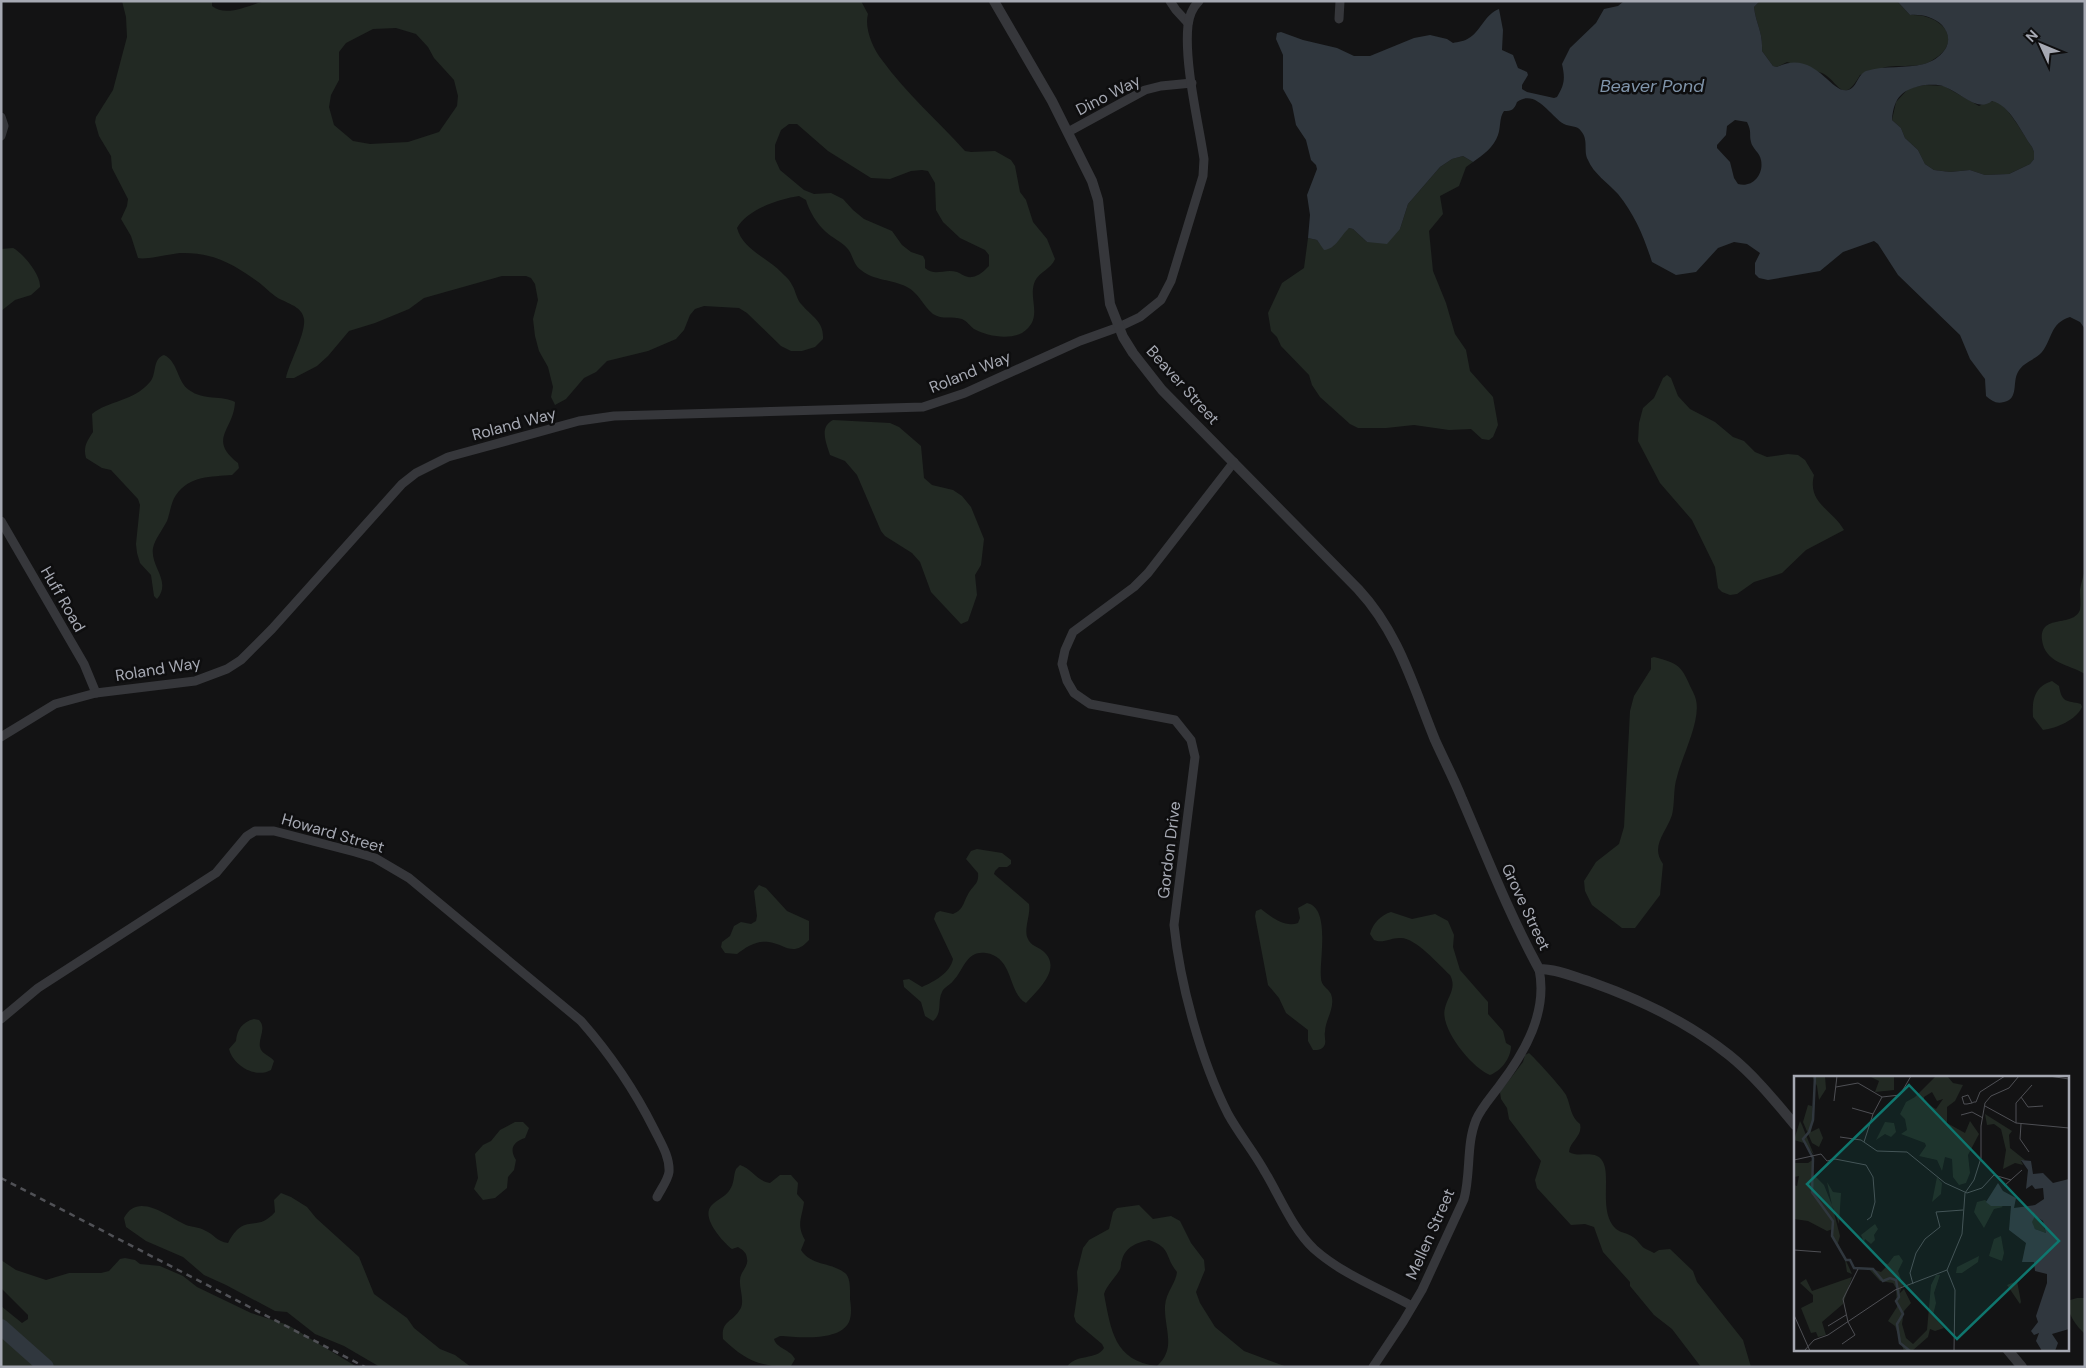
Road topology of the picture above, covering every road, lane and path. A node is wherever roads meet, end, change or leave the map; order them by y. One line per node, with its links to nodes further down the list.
1 (994, 1): 9 (street, Beaver Street)
2 (1170, 1): 6 (street)
3 (1199, 1): 6 (street)
4 (1340, 1): 5 (street)
5 (1339, 19)
6 (1188, 23): 7 (street, Roland Way)
7 (1192, 83): 9 (street, Dino Way); 11 (street, Roland Way)
8 (1, 118): 10 (street)
9 (1068, 132): 11 (street, Beaver Street)
10 (1, 136)
11 (1119, 327): 12 (street, Beaver Street); 15 (street, Roland Way)
12 (1234, 462): 14 (street, Beaver Street); 21 (street, Gordon Drive)
13 (1, 521): 15 (street, Huff Road)
14 (1374, 605): 17 (street, Grove Street)
15 (96, 693): 16 (street, Roland Way)
16 (1, 737)
17 (1539, 969): 19 (street, Grove Street); 21 (street, Mellen Street)
18 (1, 1019): 20 (street, Howard Street)
19 (1794, 1124)
20 (657, 1197)
21 (1412, 1306): 23 (street, Mellen Street)
22 (2008, 1350): 24 (street)
23 (1373, 1367)
24 (2022, 1367)

